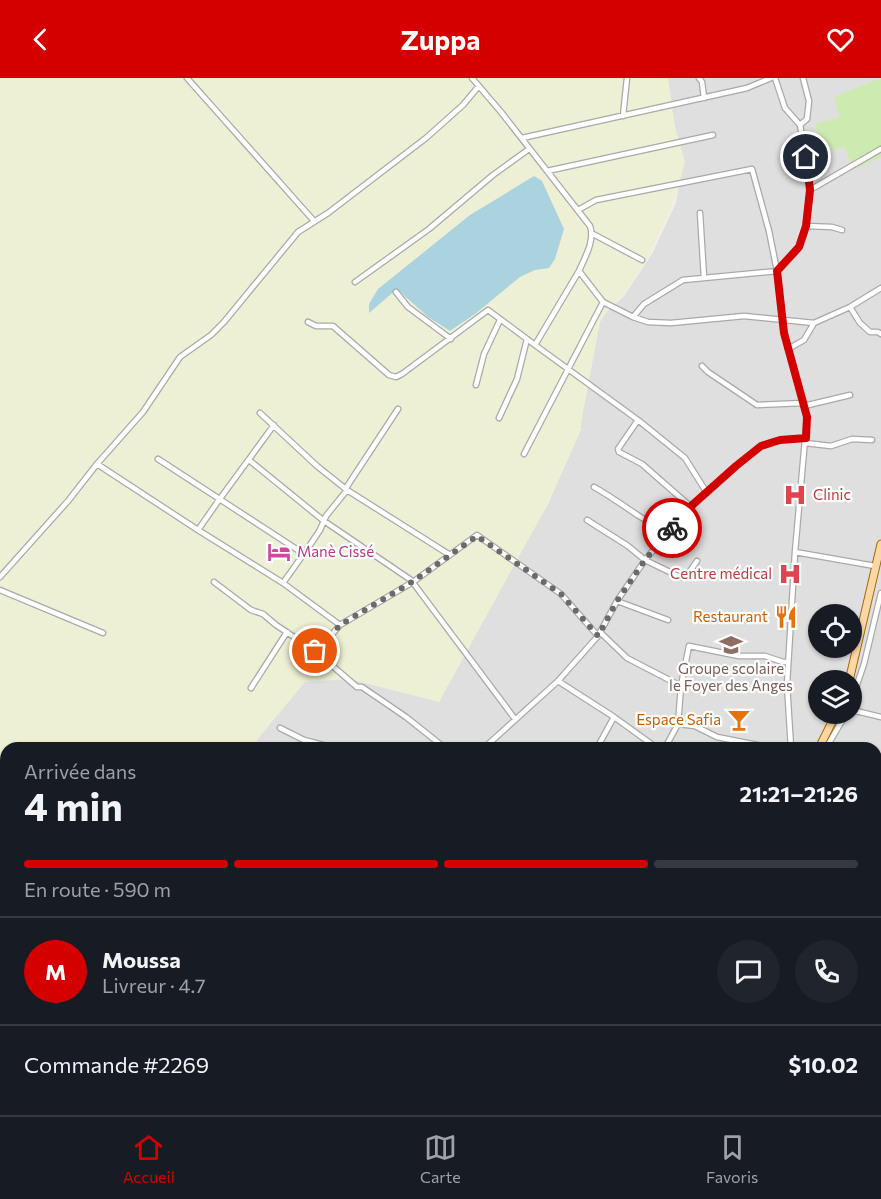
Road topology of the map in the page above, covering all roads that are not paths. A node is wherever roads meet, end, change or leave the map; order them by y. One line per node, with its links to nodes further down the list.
1 (187, 78): 19 (street)
2 (472, 78): 7 (street)
3 (627, 78): 9 (street)
4 (699, 78): 8 (street)
5 (773, 78): 8 (street); 10 (street)
6 (803, 78): 10 (street)
7 (478, 87): 12 (street); 19 (street)
8 (704, 98): 9 (street)
9 (623, 116): 12 (street)
10 (800, 125): 16 (street)
11 (713, 135): 15 (street)
12 (522, 138): 13 (street)
13 (529, 149): 15 (street); 27 (street)
14 (881, 149): 16 (street)
15 (547, 171): 17 (street)
16 (810, 190): 20 (street)
17 (578, 210): 22 (street); 25 (street)
18 (700, 213): 26 (street)
19 (314, 221): 57 (street)
20 (806, 226): 21 (street); 25 (street)
21 (842, 230)
22 (593, 234): 23 (street); 24 (street)
23 (642, 260)
24 (579, 271): 30 (street); 40 (street)
25 (777, 271): 26 (street); 33 (street)
26 (704, 278): 32 (street)
27 (355, 282)
28 (881, 288): 31 (street)
29 (396, 292): 38 (street)
30 (603, 302): 32 (street); 43 (street)
31 (850, 307): 36 (street); 37 (street)
32 (633, 317): 33 (street)
33 (783, 319): 36 (street); 41 (street)
34 (500, 320): 38 (street); 39 (street); 44 (street)
35 (308, 322): 38 (street)
36 (814, 323): 41 (street)
37 (881, 334)
38 (451, 339)
39 (527, 339): 40 (street); 49 (street)
40 (535, 345): 43 (street)
41 (788, 349): 46 (street)
42 (702, 366): 46 (street)
43 (567, 369): 50 (street); 54 (street)
44 (476, 385)
45 (850, 395): 46 (street)
46 (803, 405): 52 (street)
47 (398, 409): 59 (street)
48 (260, 413): 51 (street)
49 (499, 418)
50 (638, 420): 60 (street); 62 (street)
51 (274, 425): 56 (street); 59 (street)
52 (806, 440): 53 (street); 60 (street); 68 (street)
53 (872, 440)
54 (524, 454)
55 (158, 459): 61 (street)
56 (249, 460): 61 (street); 64 (street)
57 (96, 464): 65 (street); 75 (street)
58 (594, 488): 66 (street)
59 (347, 489): 64 (street); 70 (street)
60 (707, 493): 62 (street)
61 (219, 500): 65 (street); 69 (street)
62 (690, 507): 66 (street)
63 (587, 520): 72 (street)
64 (324, 521): 69 (street); 77 (street)
65 (198, 530): 78 (street)
66 (668, 531): 72 (street)
67 (881, 544): 71 (main road)
68 (795, 552): 74 (street); 88 (street)
69 (304, 554): 78 (street)
70 (450, 555): 77 (street); 86 (street)
71 (879, 557): 74 (main road)
72 (645, 560): 73 (street); 81 (street)
73 (697, 561)
74 (875, 566): 89 (main road)
75 (0, 577)
76 (214, 582): 84 (street)
77 (412, 582): 83 (street); 97 (street)
78 (283, 583): 83 (street)
79 (0, 590): 85 (street)
80 (881, 593): 90 (street)
81 (617, 601): 82 (street); 86 (street)
82 (669, 620)
83 (340, 625): 87 (street)
84 (286, 632): 87 (street); 93 (street)
85 (103, 633)
86 (599, 634): 91 (street); 92 (street)
87 (315, 651): 103 (street)
88 (788, 662): 92 (street); 109 (street)
89 (851, 670)
90 (862, 670)
91 (558, 681): 95 (street); 97 (street)
92 (681, 686): 98 (street)
93 (251, 688)
94 (862, 712): 96 (street)
95 (614, 717): 105 (street); 106 (street)
96 (881, 717)
97 (515, 719): 104 (street)
98 (678, 724): 107 (street); 108 (street)
99 (831, 724): 110 (main road)
100 (840, 724): 111 (street)
101 (280, 728): 102 (street)
102 (312, 742)
103 (437, 742)
104 (490, 742)
105 (600, 742)
106 (649, 742)
107 (668, 742)
108 (735, 742)
109 (791, 742)
110 (822, 742)
111 (830, 742)

